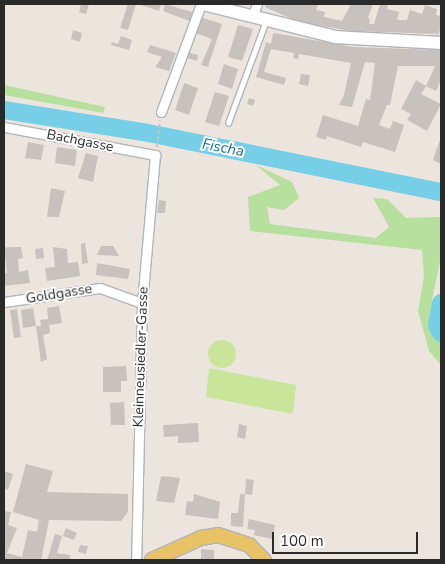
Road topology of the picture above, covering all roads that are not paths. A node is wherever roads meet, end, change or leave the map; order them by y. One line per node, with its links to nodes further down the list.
1 (202, 4): 3 (main road); 6 (street)
2 (257, 4): 3 (street)
3 (252, 17): 4 (main road)
4 (266, 20): 5 (main road); 7 (lane)
5 (441, 43)
6 (161, 112)
7 (228, 123)
8 (4, 127): 9 (street, Bachgasse)
9 (156, 151): 11 (street, Kleinneusiedler-Gasse)
10 (4, 302): 11 (street, Goldgasse)
11 (142, 303): 13 (street, Kleinneusiedler-Gasse)
12 (156, 559): 14 (main road)
13 (136, 560)
14 (264, 560)

